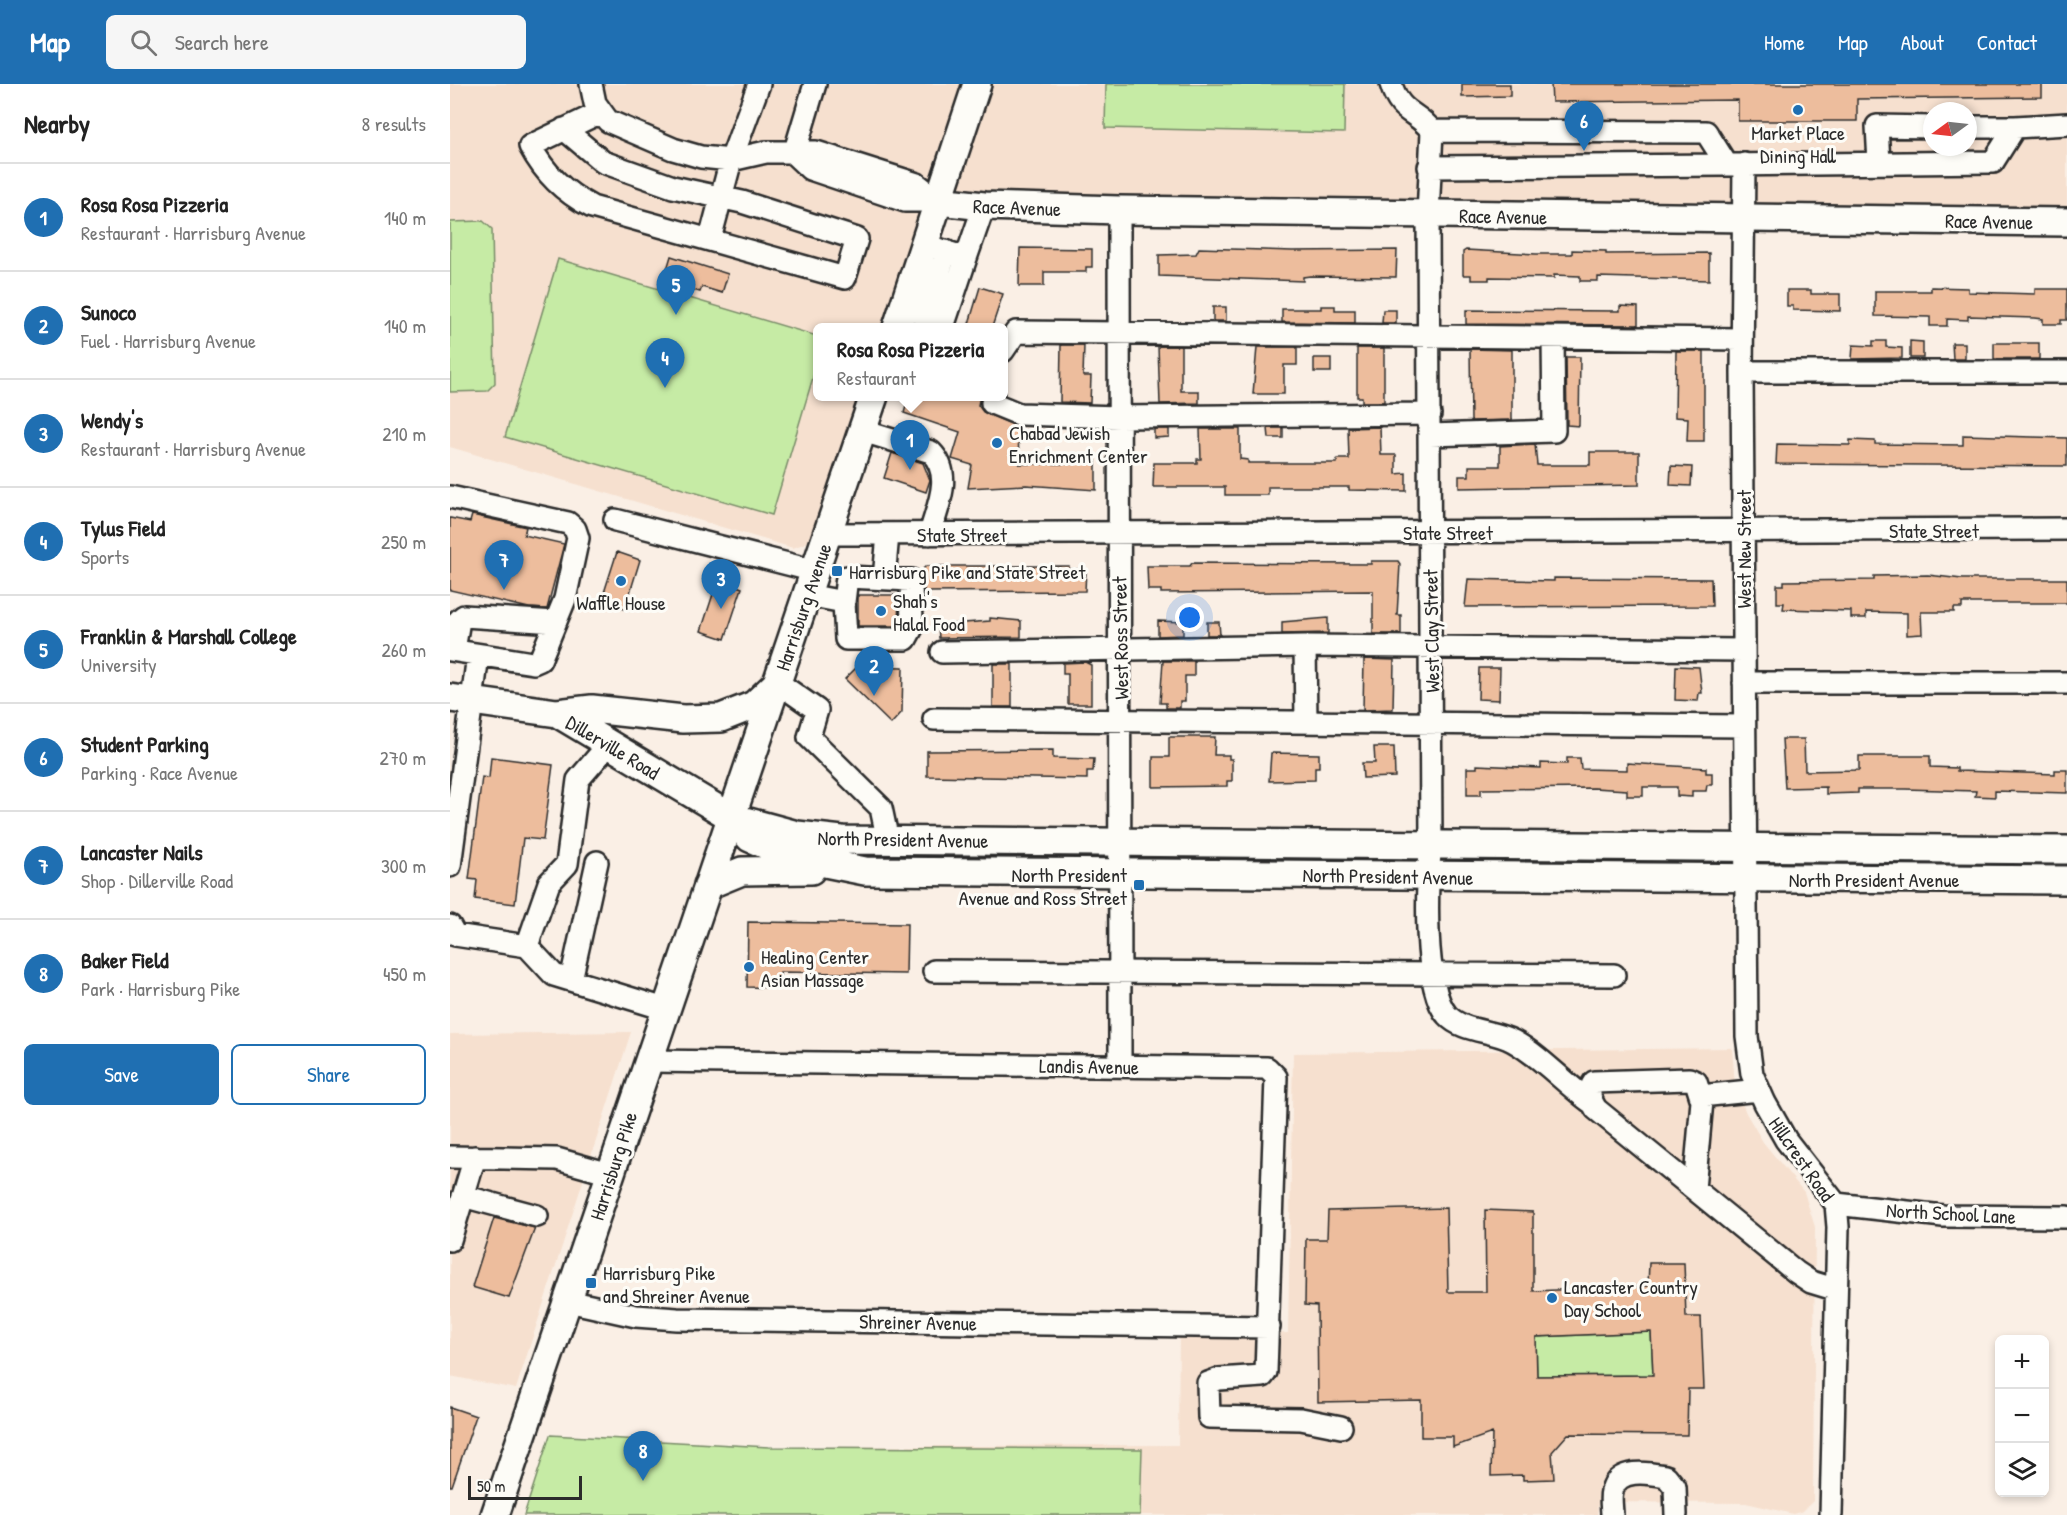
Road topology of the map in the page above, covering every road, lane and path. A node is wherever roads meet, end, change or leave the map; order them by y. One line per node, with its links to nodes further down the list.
1 (591, 84): 6 (street)
2 (759, 84): 14 (street)
3 (815, 84): 13 (street)
4 (977, 84): 19 (main road)
5 (1391, 84): 12 (street)
6 (601, 112): 11 (street); 14 (street)
7 (2067, 124): 10 (street)
8 (1923, 127): 15 (street)
9 (1977, 127): 10 (street)
10 (2015, 127): 15 (street)
11 (564, 129): 18 (street); 25 (street)
12 (1432, 131): 16 (street); 17 (street, West Clay Street)
13 (794, 154): 14 (street); 19 (street)
14 (730, 160): 18 (street)
15 (1879, 163): 16 (street)
16 (1736, 165): 17 (street); 23 (street, West New Street)
17 (1429, 167): 22 (street, West Clay Street)
18 (721, 197): 25 (street); 25 (street)
19 (939, 201): 20 (main road, Race Avenue); 26 (main road)
20 (984, 206): 21 (main road, Race Avenue); 27 (street)
21 (1119, 210): 22 (main road, Race Avenue); 30 (street, West Ross Street)
22 (1428, 215): 23 (main road, Race Avenue); 31 (street, West Clay Street)
23 (1745, 219): 24 (main road, Race Avenue); 33 (street, West New Street)
24 (2067, 222)
25 (710, 239)
26 (935, 248): 27 (street); 28 (street); 29 (main road)
27 (966, 258): 28 (street)
28 (947, 283): 29 (street)
29 (908, 317)
30 (1120, 334): 31 (street); 34 (street); 39 (street, West Ross Street)
31 (1429, 337): 32 (street); 40 (street, West Clay Street)
32 (1552, 337): 33 (street); 40 (street)
33 (1742, 339): 35 (street, West New Street)
34 (1008, 344)
35 (1742, 372): 36 (street); 45 (street, West New Street)
36 (2067, 372)
37 (872, 401): 41 (main road, Harrisburg Avenue)
38 (993, 401): 39 (street)
39 (1119, 417): 40 (street); 47 (street, West Ross Street)
40 (1430, 425): 46 (street, West Clay Street)
41 (863, 430): 48 (main road, Harrisburg Avenue); 50 (street)
42 (450, 497): 54 (street)
43 (615, 520): 52 (street)
44 (2067, 529): 45 (street, State Street)
45 (1743, 531): 46 (street, State Street); 59 (street, West New Street)
46 (1430, 532): 47 (street, State Street); 56 (street, West Clay Street)
47 (1119, 533): 50 (street, State Street); 58 (street, West Ross Street)
48 (828, 534): 49 (street, State Street); 52 (main road, Harrisburg Avenue)
49 (888, 534): 50 (street, State Street); 51 (street)
50 (930, 534)
51 (885, 579): 53 (street); 53 (street)
52 (811, 583): 53 (street); 62 (main road, Harrisburg Avenue)
53 (844, 602)
54 (555, 622): 57 (street); 61 (street)
55 (1305, 646): 56 (street); 58 (street); 69 (street)
56 (1432, 649): 59 (street); 70 (street, West Clay Street)
57 (452, 650): 61 (street)
58 (1120, 650): 60 (street); 68 (street, West Ross Street)
59 (1744, 650): 63 (street, West New Street)
60 (942, 652)
61 (478, 656): 65 (street)
62 (777, 682): 66 (main road); 73 (main road, Harrisburg Avenue); 74 (street)
63 (1744, 683): 64 (street); 71 (street, West New Street)
64 (2067, 683)
65 (461, 700): 66 (main road, Dillerville Road); 80 (street)
66 (557, 713): 72 (main road, Dillerville Road)
67 (934, 719): 68 (street)
68 (1121, 720): 69 (street); 75 (street, West Ross Street)
69 (1306, 722): 70 (street)
70 (1432, 723): 71 (street); 76 (street, West Clay Street)
71 (1744, 726): 77 (street, West New Street)
72 (609, 744): 73 (main road, Dillerville Road); 88 (street)
73 (731, 817): 74 (main road, North President Avenue); 81 (main road, North President Avenue); 86 (main road, Harrisburg Pike)
74 (888, 841): 75 (main road, North President Avenue)
75 (1120, 843): 76 (main road, North President Avenue); 82 (street, West Ross Street)
76 (1431, 846): 77 (main road, North President Avenue); 83 (street, West Clay Street)
77 (1745, 848): 78 (main road, North President Avenue); 84 (street, West New Street)
78 (2067, 850)
79 (597, 862): 93 (street)
80 (450, 866)
81 (864, 871): 82 (main road, North President Avenue); 86 (main road)
82 (1120, 873): 83 (main road, North President Avenue); 90 (street, West Ross Street)
83 (1427, 876): 84 (main road, North President Avenue); 91 (street, West Clay Street)
84 (1745, 878): 85 (main road, North President Avenue); 97 (street, Hillcrest Road)
85 (2067, 880)
86 (708, 885): 94 (main road, Harrisburg Pike)
87 (450, 926): 88 (street)
88 (528, 946): 93 (street)
89 (934, 972): 90 (street)
90 (1120, 974): 91 (street); 96 (street, West Ross Street)
91 (1432, 975): 92 (street); 99 (street, West Clay Street)
92 (1614, 975)
93 (571, 980): 94 (street)
94 (666, 1009): 95 (main road, Harrisburg Pike)
95 (648, 1061): 96 (street, Landis Avenue); 102 (main road, Harrisburg Pike)
96 (1120, 1066): 111 (street, Landis Avenue)
97 (1759, 1090): 98 (street); 105 (street, Hillcrest Road)
98 (1701, 1096): 99 (street); 103 (street)
99 (1592, 1103): 103 (street, West Clay Street)
100 (450, 1157): 101 (street)
101 (475, 1157): 102 (street); 104 (street)
102 (610, 1174): 110 (main road, Harrisburg Pike)
103 (1694, 1189): 109 (street, West Clay Street)
104 (463, 1196): 106 (street); 108 (street)
105 (1836, 1204): 107 (street, North School Lane); 109 (street, Hillcrest Road)
106 (537, 1216)
107 (2067, 1217)
108 (450, 1240)
109 (1834, 1289): 116 (street, Hillcrest Road)
110 (568, 1301): 111 (street, Shreiner Avenue); 113 (main road, Harrisburg Pike)
111 (1269, 1327): 112 (street)
112 (1341, 1427)
113 (495, 1515)
114 (1612, 1515): 115 (street)
115 (1676, 1515)
116 (1831, 1515)

